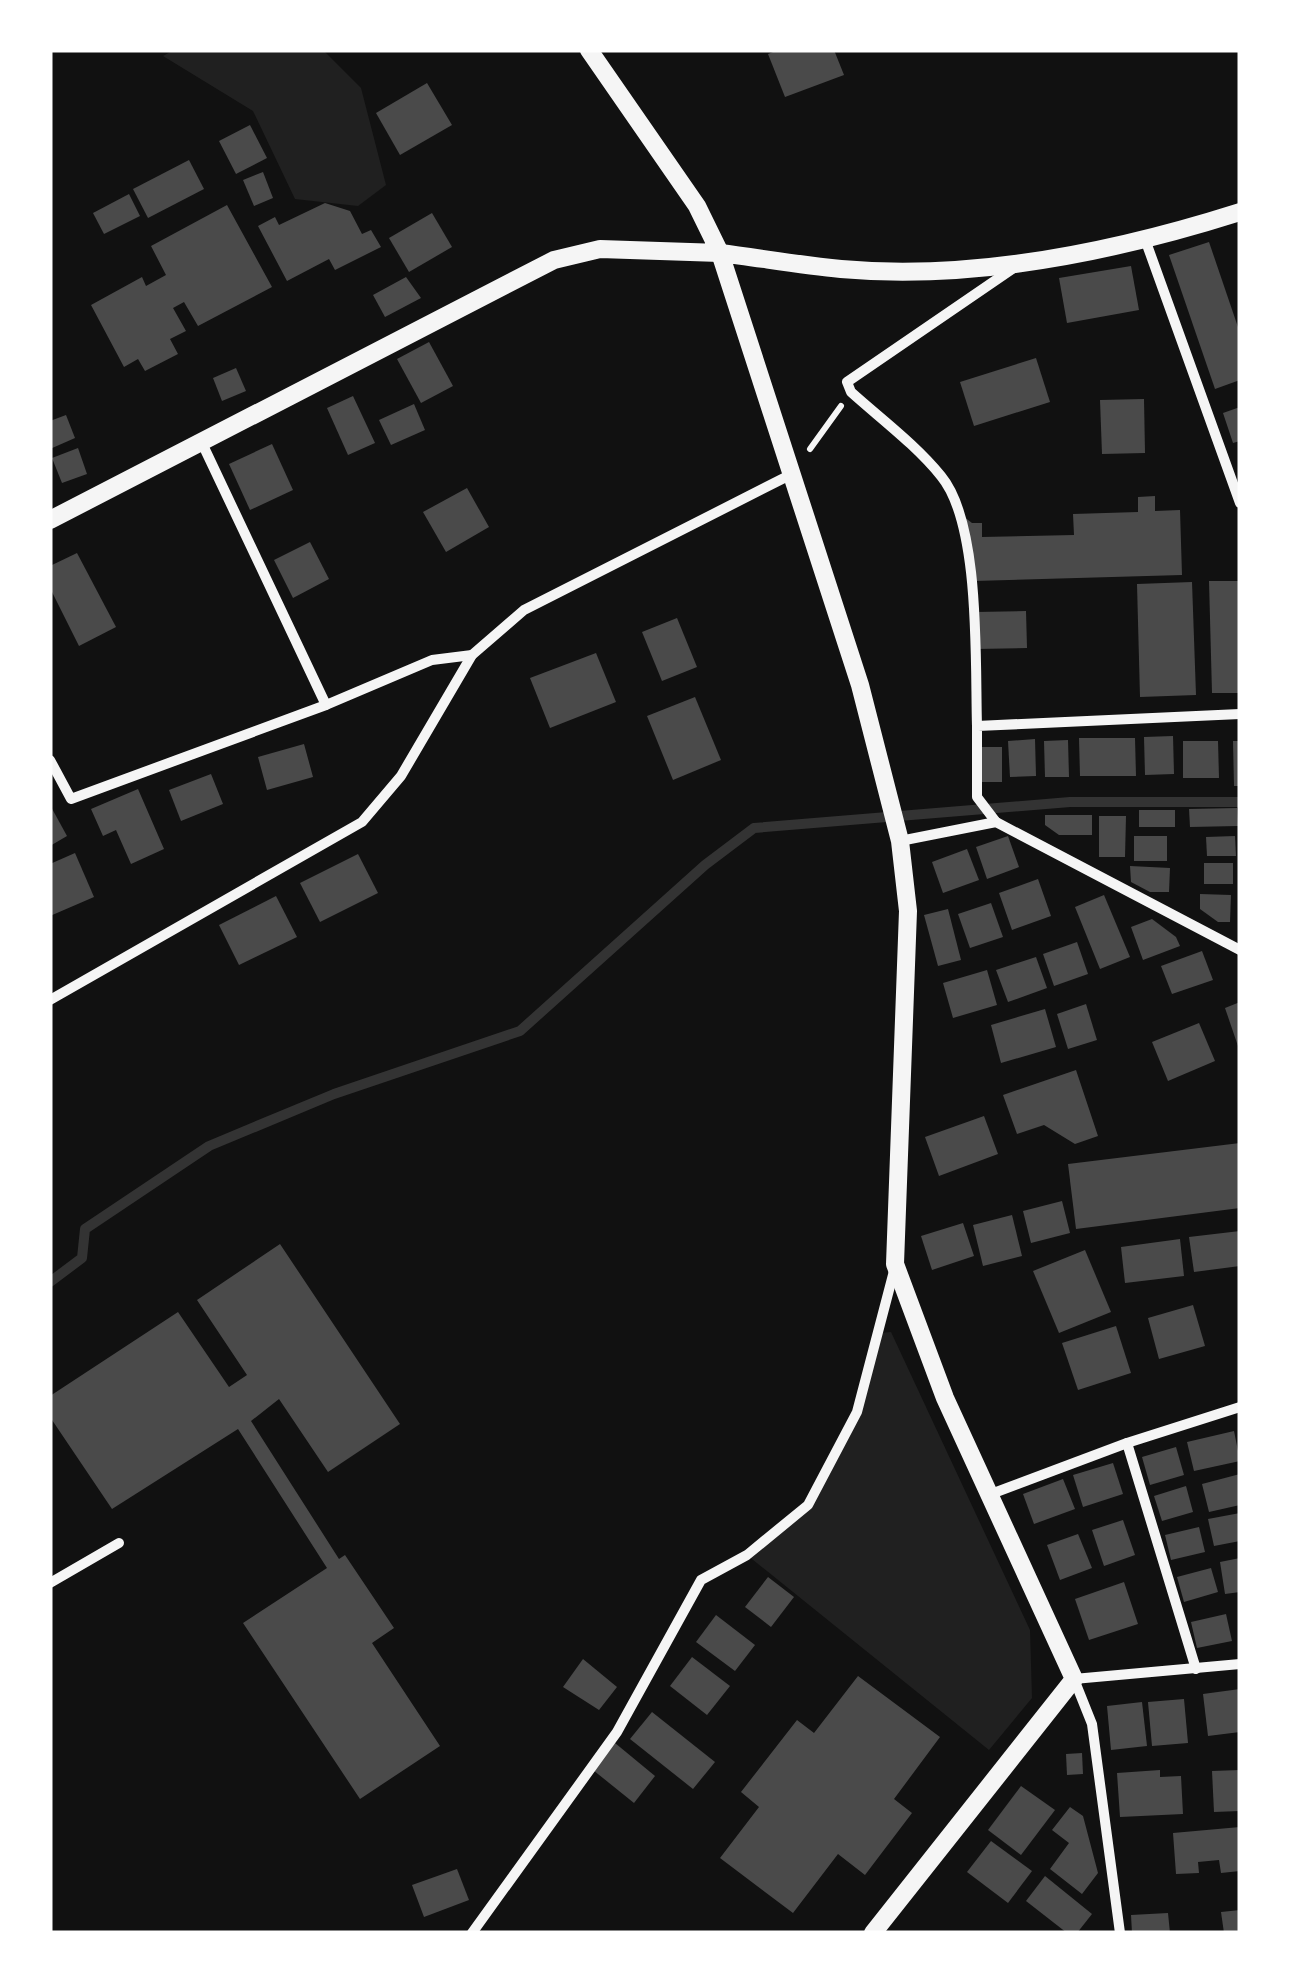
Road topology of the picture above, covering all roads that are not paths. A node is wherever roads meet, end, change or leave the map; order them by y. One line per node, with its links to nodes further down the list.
1 (589, 50): 4 (street)
2 (1240, 212): 3 (street)
3 (1146, 242): 5 (street); 8 (street)
4 (720, 252): 5 (street); 6 (street); 7 (street)
5 (1024, 261): 13 (street)
6 (201, 440): 9 (street); 11 (street)
7 (792, 474): 10 (street); 16 (street)
8 (1240, 502)
9 (50, 519)
10 (472, 656): 11 (street); 18 (street)
11 (326, 705): 14 (street)
12 (1240, 714): 13 (street)
13 (977, 726): 15 (street)
14 (50, 760)
15 (996, 822): 16 (street); 17 (street)
16 (900, 841): 19 (street)
17 (1240, 950)
18 (50, 1000)
19 (895, 1264): 22 (street); 28 (street)
20 (1240, 1407): 21 (street)
21 (1127, 1444): 22 (street); 26 (street)
22 (992, 1494): 27 (street)
23 (119, 1543): 24 (street)
24 (50, 1583)
25 (1240, 1664): 26 (street)
26 (1196, 1669): 27 (street)
27 (1074, 1679): 29 (street); 30 (street)
28 (472, 1933)
29 (873, 1933)
30 (1120, 1933)

